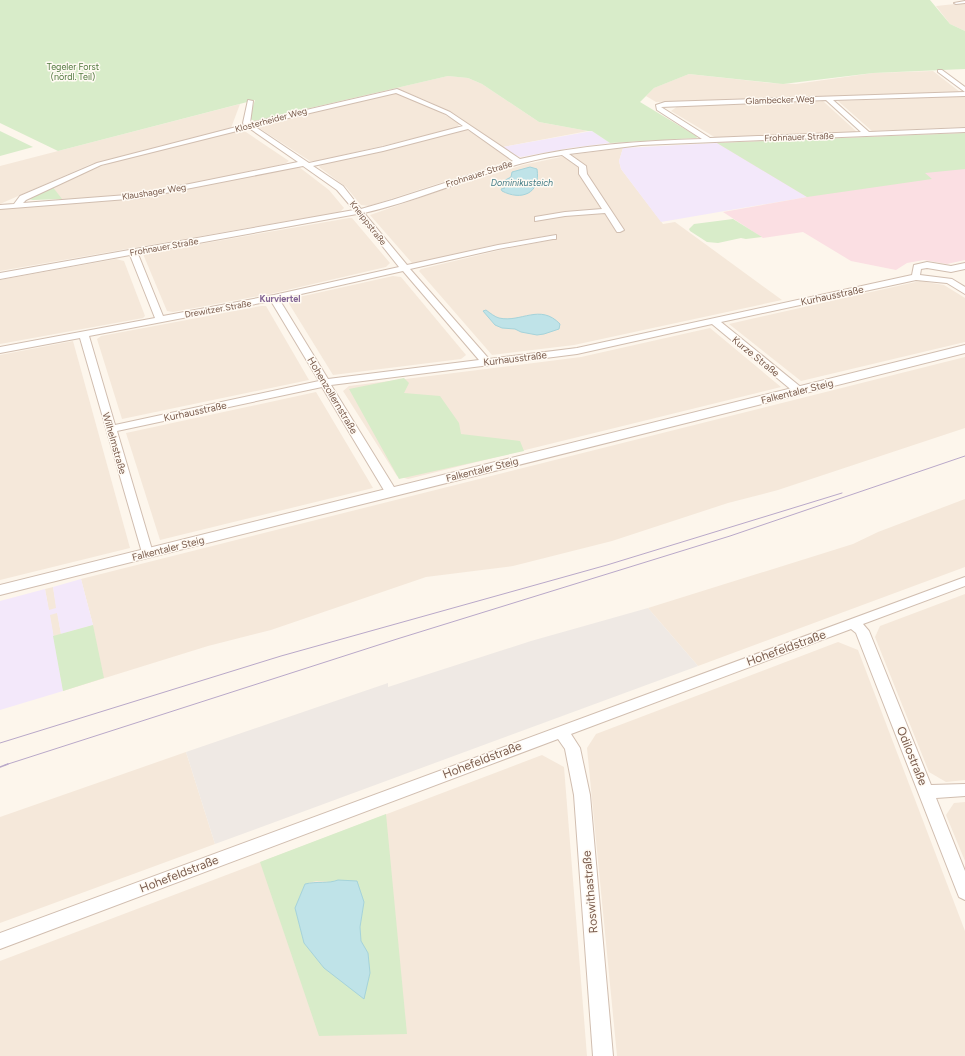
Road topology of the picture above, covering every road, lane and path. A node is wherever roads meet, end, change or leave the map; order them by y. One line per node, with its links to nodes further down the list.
1 (965, 2): 2 (street)
2 (956, 3)
3 (940, 71): 4 (street)
4 (965, 90)
5 (965, 94): 6 (street, Glambecker Weg)
6 (828, 98): 11 (street); 12 (street, Glambecker Weg)
7 (250, 101): 8 (street)
8 (249, 126): 9 (street, Klosterheider Weg); 15 (street, Kneippstraße); 16 (street, Klosterheider Weg)
9 (469, 127): 14 (street, Klosterheider Weg); 15 (street, Klaushager Weg)
10 (965, 130): 11 (street, Frohnauer Straße)
11 (867, 134): 12 (street, Frohnauer Straße)
12 (710, 140): 13 (street, Frohnauer Straße)
13 (562, 152): 14 (street, Frohnauer Straße); 18 (street)
14 (518, 161): 19 (street, Frohnauer Straße)
15 (307, 164): 16 (street, Klaushager Weg); 19 (street, Kneippstraße)
16 (17, 205): 17 (street, Klaushager Weg)
17 (0, 207)
18 (608, 211): 20 (street); 21 (street)
19 (359, 212): 23 (street, Frohnauer Straße); 25 (street, Kneippstraße)
20 (538, 219)
21 (620, 230)
22 (553, 237): 25 (street, Drewitzer Straße)
23 (133, 252): 27 (street, Frohnauer Straße); 32 (street)
24 (965, 266): 26 (street)
25 (405, 268): 31 (street, Drewitzer Straße); 37 (street, Kneippstraße)
26 (951, 269): 28 (street); 29 (street)
27 (0, 276)
28 (916, 276): 29 (street, Kurhausstraße); 33 (street, Kurhausstraße)
29 (949, 282): 30 (street, Kurhausstraße)
30 (965, 291)
31 (274, 298): 32 (street, Drewitzer Straße); 38 (street, Hohenzollernstraße)
32 (160, 319): 34 (street, Drewitzer Straße)
33 (714, 321): 37 (street, Kurhausstraße); 39 (street, Kurze Straße)
34 (84, 334): 36 (street, Drewitzer Straße); 40 (street, Wilhelmstraße)
35 (965, 349): 39 (street, Falkentaler Steig)
36 (0, 350)
37 (486, 362): 38 (street, Kurhausstraße)
38 (326, 383): 40 (street, Kurhausstraße); 41 (street, Hohenzollernstraße)
39 (798, 390): 41 (street, Falkentaler Steig)
40 (111, 429): 42 (street, Wilhelmstraße)
41 (391, 492): 42 (street, Falkentaler Steig)
42 (147, 553): 44 (street, Falkentaler Steig)
43 (965, 581): 45 (street, Hohefeldstraße)
44 (0, 590)
45 (853, 623): 46 (street, Hohefeldstraße); 48 (street, Odilostraße)
46 (561, 731): 50 (street, Hohefeldstraße); 51 (street, Roswithastraße)
47 (965, 790): 48 (street)
48 (927, 792): 49 (street, Odilostraße)
49 (965, 892)
50 (0, 941)
51 (603, 1056)

